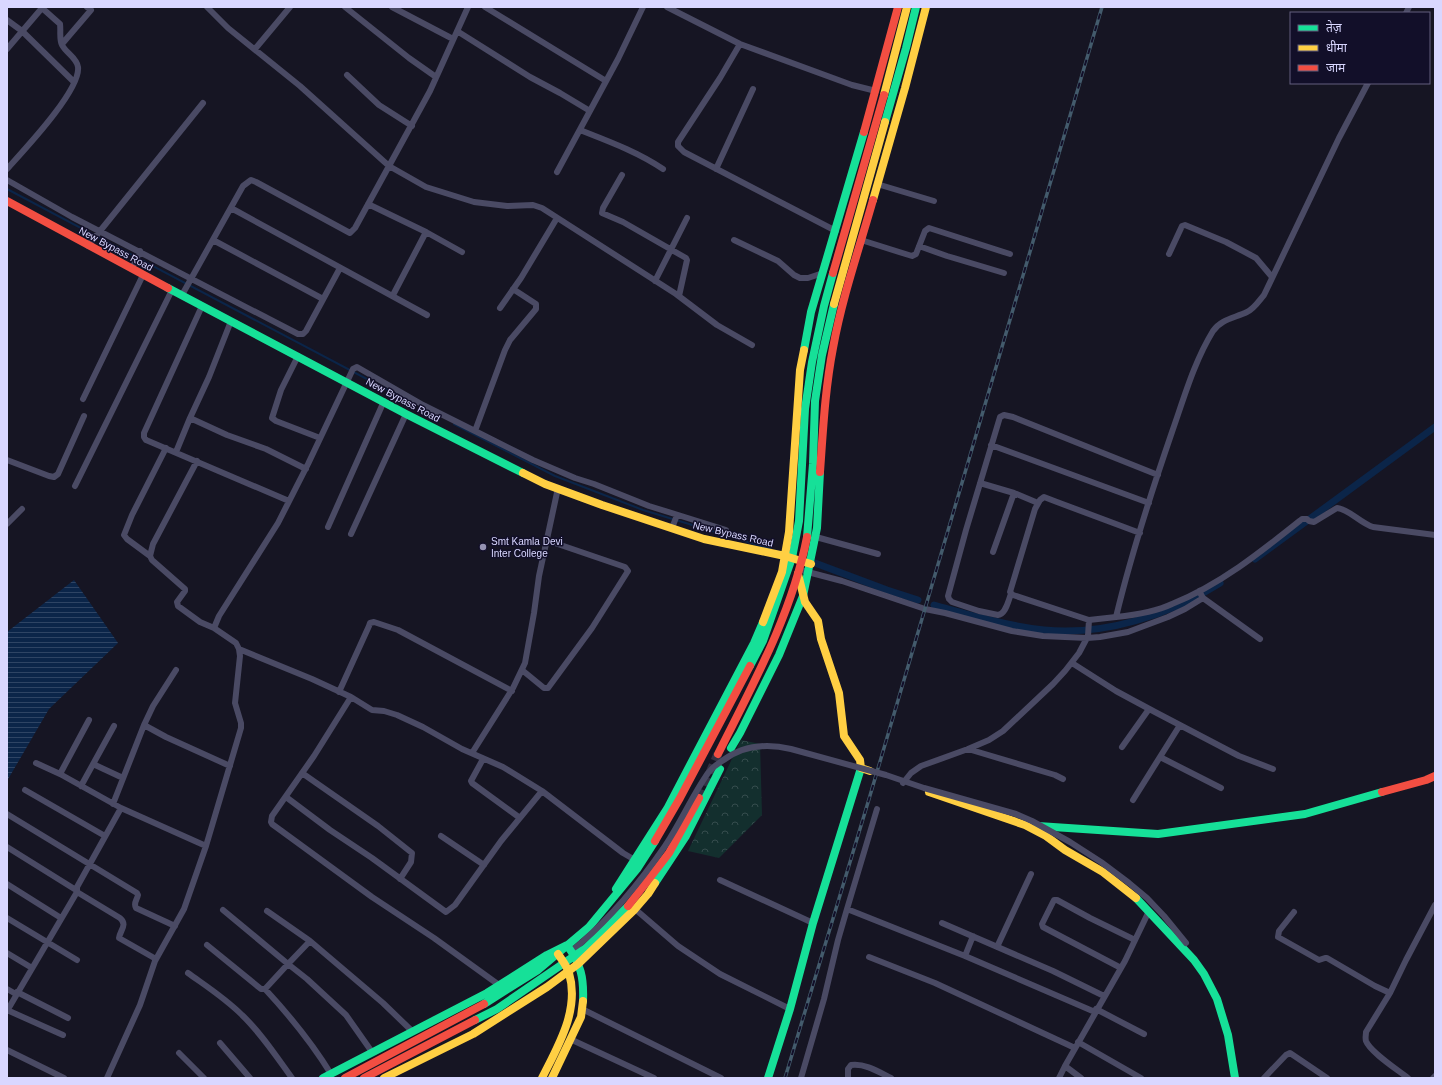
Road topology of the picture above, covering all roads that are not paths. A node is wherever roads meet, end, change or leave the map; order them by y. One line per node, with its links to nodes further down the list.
1 (43, 7): 16 (street); 17 (street)
2 (207, 7): 24 (street)
3 (290, 7): 24 (street)
4 (345, 7): 26 (street)
5 (392, 7): 20 (street)
6 (468, 7): 18 (street)
7 (485, 7): 27 (street)
8 (643, 7): 27 (street)
9 (667, 7): 22 (street)
10 (898, 7): 31 (main road)
11 (907, 7): 118 (main road)
12 (916, 7): 119 (main road)
13 (926, 7): 43 (main road)
14 (90, 8): 19 (street)
15 (7, 20): 17 (street)
16 (60, 24): 19 (street); 21 (street)
17 (22, 31): 23 (street); 28 (street)
18 (457, 31): 20 (street); 33 (street)
19 (71, 34): 21 (street)
20 (453, 39): 26 (street)
21 (62, 44): 28 (street)
22 (740, 44): 31 (street); 39 (street)
23 (7, 49)
24 (255, 49): 36 (street)
25 (347, 74): 34 (street)
26 (436, 77): 34 (street)
27 (606, 81): 33 (street)
28 (74, 82): 37 (street)
29 (1367, 84): 68 (street)
30 (752, 89): 39 (street)
31 (876, 91): 50 (main road)
32 (203, 103): 52 (street)
33 (590, 111): 35 (street)
34 (412, 126): 36 (street)
35 (580, 130): 38 (street); 40 (street)
36 (389, 166): 46 (street); 48 (street)
37 (7, 169)
38 (663, 169)
39 (716, 169): 50 (street)
40 (557, 172)
41 (622, 175): 58 (street)
42 (7, 180): 52 (street)
43 (877, 184): 45 (street); 55 (main road)
44 (7, 201): 56 (main road, New Bypass Road)
45 (934, 201)
46 (368, 204): 47 (street); 51 (street)
47 (231, 208): 53 (street); 64 (street)
48 (557, 218): 69 (street); 71 (street)
49 (687, 218): 58 (street)
50 (836, 231): 66 (main road)
51 (426, 232): 59 (street); 74 (street)
52 (97, 234): 56 (street); 62 (street)
53 (213, 240): 70 (street); 76 (street)
54 (734, 240): 66 (street)
55 (862, 240): 57 (street); 113 (main road)
56 (88, 246): 63 (main road, New Bypass Road)
57 (919, 246): 60 (street); 65 (street)
58 (671, 249): 69 (street); 75 (street)
59 (462, 252)
60 (1010, 254)
61 (1169, 254): 68 (street)
62 (138, 256): 63 (street); 70 (street)
63 (132, 268): 67 (main road, New Bypass Road)
64 (340, 268): 74 (street); 76 (street)
65 (1004, 272)
66 (823, 274): 118 (main road)
67 (143, 275): 72 (main road, New Bypass Road); 84 (street)
68 (1272, 277): 97 (street)
69 (655, 281): 75 (street)
70 (190, 282): 73 (street); 76 (street)
71 (513, 289): 78 (street); 89 (street)
72 (172, 290): 73 (main road, New Bypass Road); 99 (street)
73 (182, 295): 77 (main road, New Bypass Road)
74 (393, 295): 79 (street)
75 (679, 296): 81 (street)
76 (323, 299)
77 (202, 306): 80 (main road, New Bypass Road); 92 (street)
78 (500, 308)
79 (427, 315)
80 (231, 321): 82 (main road, New Bypass Road); 88 (street)
81 (752, 345)
82 (298, 356): 83 (main road, New Bypass Road); 90 (street)
83 (347, 382): 85 (main road, New Bypass Road); 89 (street); 90 (street)
84 (83, 399)
85 (384, 401): 86 (main road, New Bypass Road); 108 (street)
86 (406, 414): 100 (main road, New Bypass Road); 111 (street)
87 (84, 416): 94 (street)
88 (190, 418): 93 (street); 96 (street)
89 (475, 431): 106 (street)
90 (320, 438): 96 (street)
91 (991, 445): 97 (street); 98 (street); 104 (street)
92 (166, 448): 93 (street); 117 (street)
93 (176, 452): 95 (street)
94 (7, 460)
95 (197, 461): 102 (street); 117 (street)
96 (306, 469): 102 (street)
97 (1158, 475): 104 (street)
98 (980, 482): 101 (street); 121 (street)
99 (75, 486)
100 (558, 488): 106 (main road, New Bypass Road); 114 (street)
101 (1014, 493): 103 (street); 115 (street)
102 (289, 501): 126 (street)
103 (1038, 503): 110 (street); 121 (street)
104 (1149, 503): 110 (street)
105 (22, 509): 107 (street)
106 (675, 520): 109 (street); 118 (main road, New Bypass Road)
107 (7, 524)
108 (328, 527)
109 (726, 530)
110 (1140, 533): 124 (street)
111 (351, 534)
112 (1435, 535): 122 (street)
113 (816, 537): 116 (street); 120 (main road)
114 (546, 540): 132 (street); 132 (street)
115 (993, 552)
116 (878, 554)
117 (150, 556): 126 (street)
118 (788, 557): 119 (main road, New Bypass Road); 177 (main road); 190 (main road)
119 (799, 568): 120 (main road, New Bypass Road); 123 (main road); 145 (main road)
120 (810, 568): 123 (main road); 127 (street)
121 (1011, 594): 125 (street)
122 (1201, 595): 124 (street); 127 (street); 128 (street)
123 (803, 596): 142 (main road); 151 (main road)
124 (1116, 617): 125 (street)
125 (1089, 622): 127 (street)
126 (214, 628): 129 (street)
127 (1087, 637): 130 (street)
128 (1260, 639)
129 (239, 649): 134 (street); 150 (street)
130 (1072, 663): 136 (street); 143 (street)
131 (176, 670): 138 (street)
132 (522, 670): 133 (street)
133 (512, 691): 134 (street); 144 (street)
134 (339, 692): 135 (street)
135 (351, 697): 144 (street); 154 (street)
136 (1149, 709): 139 (street); 141 (street)
137 (89, 720): 155 (street)
138 (144, 725): 150 (street); 157 (street)
139 (1180, 725): 146 (street); 153 (street)
140 (114, 726): 149 (street)
141 (1122, 747)
142 (731, 748)
143 (968, 749): 158 (street); 159 (street)
144 (472, 754): 147 (street)
145 (718, 754)
146 (1160, 757): 161 (street); 166 (street)
147 (483, 759): 163 (street); 171 (street)
148 (36, 763): 155 (street)
149 (93, 764): 157 (street); 160 (street)
150 (230, 766): 175 (street)
151 (861, 768): 159 (main road); 196 (main road)
152 (720, 769): 186 (main road)
153 (1273, 769)
154 (302, 773): 164 (street); 181 (street)
155 (60, 774): 160 (street)
156 (1435, 776): 172 (main road)
157 (123, 778): 167 (street)
158 (1063, 779)
159 (904, 783): 172 (main road)
160 (81, 786): 167 (street)
161 (1221, 788)
162 (25, 790): 173 (street)
163 (542, 791): 171 (street); 177 (street)
164 (286, 797): 181 (street); 219 (street)
165 (699, 798): 204 (main road)
166 (1134, 800)
167 (112, 804): 168 (street)
168 (120, 808): 173 (street); 175 (street)
169 (877, 809): 189 (street)
170 (7, 814): 178 (street)
171 (520, 818): 179 (street)
172 (1025, 825): 191 (main road)
173 (105, 836): 178 (street)
174 (441, 836): 179 (street)
175 (206, 846): 197 (street)
176 (7, 848): 184 (street)
177 (635, 860): 190 (main road)
178 (90, 864): 184 (street); 197 (street)
179 (484, 865): 181 (street)
180 (1031, 874): 203 (street)
181 (400, 879)
182 (720, 880): 196 (street)
183 (7, 884): 194 (street)
184 (76, 891): 194 (street); 209 (street)
185 (1435, 905): 223 (street)
186 (635, 909): 214 (main road); 226 (street)
187 (223, 910): 213 (street)
188 (267, 910): 200 (street)
189 (847, 910): 207 (street); 258 (street)
190 (604, 911): 204 (main road)
191 (1149, 912): 199 (street); 211 (main road)
192 (1294, 912): 223 (street)
193 (7, 918): 201 (street)
194 (61, 918): 201 (street)
195 (942, 923): 198 (street)
196 (813, 924): 226 (main road)
197 (175, 926): 209 (street)
198 (973, 936): 203 (street); 207 (street)
199 (1135, 940): 216 (street); 216 (street)
200 (310, 941): 213 (street); 232 (street)
201 (46, 943): 210 (street); 215 (street)
202 (207, 945): 221 (street)
203 (997, 946): 224 (street)
204 (570, 951): 206 (main road); 211 (street, bridge); 212 (main road); 214 (main road); 219 (main road)
205 (7, 953): 215 (street)
206 (558, 954): 212 (main road); 250 (main road)
207 (965, 956): 228 (street)
208 (869, 958): 237 (street)
209 (156, 959): 245 (street)
210 (76, 960)
211 (1194, 960): 264 (main road)
212 (563, 963): 217 (main road); 251 (main road)
213 (288, 964): 221 (street); 239 (street)
214 (578, 964): 217 (main road); 225 (main road)
215 (32, 968): 222 (street)
216 (1121, 968): 224 (street)
217 (569, 972): 230 (main road); 252 (main road)
218 (188, 973): 248 (street)
219 (499, 985): 232 (main road)
220 (7, 988): 222 (street)
221 (265, 989): 242 (street)
222 (16, 993): 227 (street); 229 (street)
223 (1390, 993): 267 (street)
224 (1104, 996): 228 (street)
225 (582, 1009): 231 (main road); 256 (street)
226 (790, 1009): 257 (main road)
227 (7, 1010): 234 (street)
228 (1095, 1011): 233 (street); 237 (street)
229 (68, 1018)
230 (566, 1024): 231 (main road); 253 (main road)
231 (576, 1028): 235 (main road)
232 (412, 1031): 239 (main road)
233 (1144, 1034)
234 (63, 1035)
235 (570, 1038): 254 (main road); 255 (street)
236 (220, 1043): 247 (street)
237 (1076, 1045): 241 (street); 263 (street)
238 (7, 1050): 244 (street)
239 (372, 1052): 242 (main road)
240 (179, 1053): 246 (street)
241 (1065, 1066): 261 (street); 262 (street)
242 (331, 1074): 249 (main road)
243 (1435, 1076): 268 (street)
244 (64, 1078)
245 (107, 1078)
246 (204, 1078)
247 (250, 1078)
248 (292, 1078)
249 (323, 1078)
250 (345, 1078)
251 (364, 1078)
252 (384, 1078)
253 (542, 1078)
254 (552, 1078)
255 (654, 1078)
256 (721, 1078)
257 (768, 1078)
258 (800, 1078)
259 (848, 1078): 260 (street)
260 (892, 1078)
261 (1059, 1078)
262 (1081, 1078)
263 (1141, 1078)
264 (1235, 1078)
265 (1264, 1078): 266 (street)
266 (1327, 1078)
267 (1408, 1078)
268 (1433, 1078)

